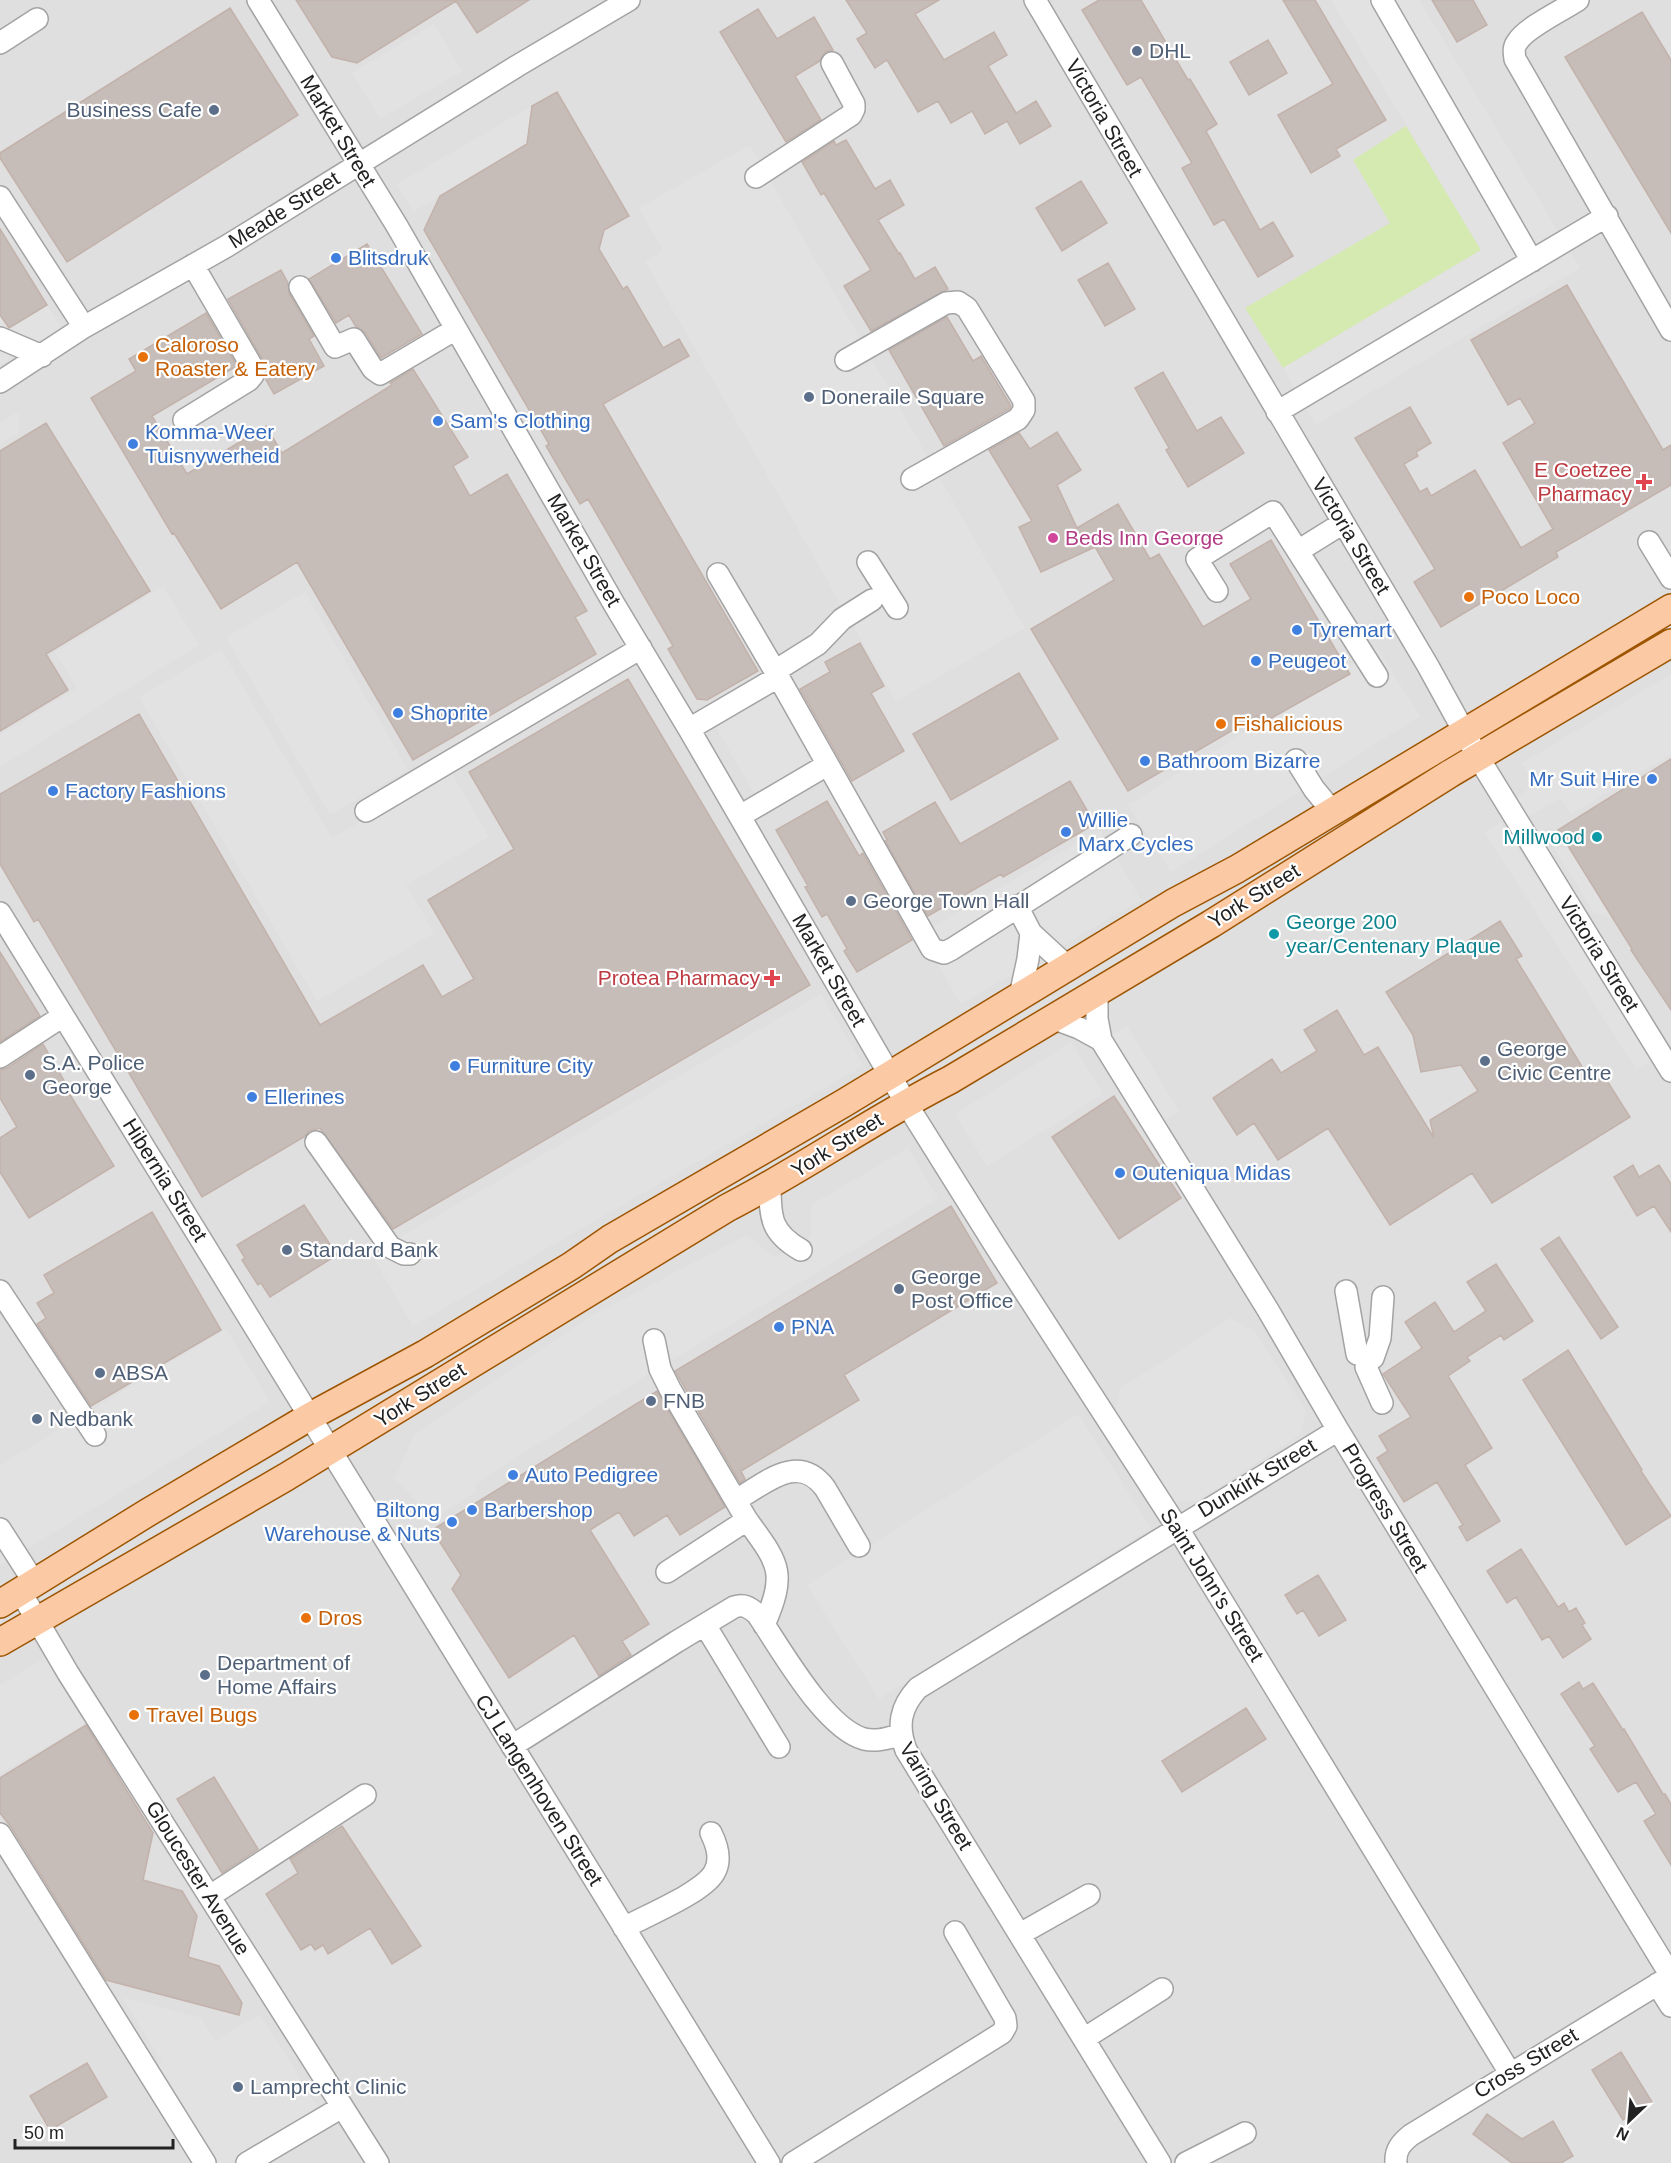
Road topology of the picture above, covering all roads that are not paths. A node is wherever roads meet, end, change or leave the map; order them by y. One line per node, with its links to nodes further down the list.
1 (258, 0): 9 (street, Market Street)
2 (629, 0): 9 (street, Meade Street)
3 (1035, 0): 23 (street, Victoria Street)
4 (1382, 0): 13 (street)
5 (1578, 0): 12 (street)
6 (37, 20): 7 (street)
7 (0, 43)
8 (832, 63): 10 (street)
9 (358, 164): 14 (street, Meade Street); 17 (street, Market Street)
10 (756, 177)
11 (0, 198): 16 (street)
12 (1607, 216): 13 (street); 18 (street)
13 (1532, 261): 23 (street)
14 (193, 265): 16 (street, Meade Street); 24 (street)
15 (300, 287): 17 (street)
16 (84, 327): 20 (street, Meade Street)
17 (456, 329): 37 (street, Market Street)
18 (1671, 330)
19 (0, 338): 20 (street)
20 (42, 356): 22 (street, Meade Street)
21 (846, 360): 25 (street)
22 (0, 382)
23 (1277, 412): 26 (street, Victoria Street)
24 (184, 420)
25 (912, 479)
26 (1343, 523): 28 (street); 41 (street, Victoria Street)
27 (1649, 542): 31 (street)
28 (1298, 551): 32 (street); 39 (street)
29 (868, 562): 34 (street)
30 (718, 574): 38 (street)
31 (1671, 578)
32 (1217, 591)
33 (872, 600): 38 (street)
34 (897, 608)
35 (1671, 608): 41 (main road, York Street)
36 (1671, 643): 42 (main road, York Street)
37 (641, 648): 40 (street, Market Street); 45 (street)
38 (777, 674): 40 (street); 44 (street)
39 (1377, 676)
40 (689, 729): 47 (street, Market Street)
41 (1465, 732): 42 (street, Victoria Street); 46 (main road, York Street)
42 (1478, 757): 53 (main road, York Street); 59 (street, Victoria Street)
43 (1296, 760): 46 (street)
44 (828, 765): 47 (street); 49 (street)
45 (366, 811)
46 (1333, 812): 52 (main road, York Street)
47 (740, 816): 60 (street, Market Street)
48 (1131, 835): 49 (street)
49 (1017, 906): 51 (street)
50 (0, 914): 55 (street, Hibernia Street)
51 (1031, 933): 52 (street); 54 (street)
52 (1069, 968): 54 (main road, York Street)
53 (1096, 991): 56 (main road, York Street); 57 (street, Progress Street)
54 (1020, 996): 60 (main road, York Street)
55 (63, 1016): 58 (street); 72 (street, Hibernia Street)
56 (1052, 1018): 57 (street); 61 (main road, York Street)
57 (1101, 1040): 73 (street, Progress Street)
58 (0, 1057)
59 (1671, 1071)
60 (890, 1075): 61 (street, Market Street); 72 (main road, York Street)
61 (906, 1102): 63 (main road, York Street); 78 (street, Saint John's Street)
62 (316, 1142): 65 (street)
63 (770, 1185): 64 (street); 75 (main road, York Street)
64 (801, 1250)
65 (410, 1254)
66 (0, 1291): 74 (street)
67 (1346, 1291): 70 (street)
68 (1383, 1297): 70 (street)
69 (654, 1340): 76 (street)
70 (1365, 1360): 71 (street)
71 (1382, 1403)
72 (309, 1417): 75 (street, CJ Langenhoven Street); 82 (main road, York Street)
73 (1338, 1430): 78 (street, Dunkirk Street); 98 (street, Progress Street)
74 (95, 1435)
75 (330, 1451): 83 (main road, York Street); 88 (street, CJ Langenhoven Street)
76 (736, 1500): 77 (street); 80 (street)
77 (747, 1520): 81 (street); 85 (street)
78 (1177, 1527): 87 (street, Varing Street); 102 (street, Saint John's Street)
79 (0, 1529): 82 (street, Gloucester Avenue)
80 (859, 1546)
81 (667, 1572)
82 (18, 1592): 83 (street, Gloucester Avenue)
83 (36, 1620): 86 (main road, York Street); 94 (street, Gloucester Avenue)
84 (705, 1625): 85 (street); 88 (street); 89 (street)
85 (764, 1625): 87 (street)
86 (0, 1642)
87 (900, 1735): 97 (street, Varing Street)
88 (512, 1746): 95 (street, CJ Langenhoven Street)
89 (779, 1747)
90 (365, 1795): 94 (street)
91 (711, 1833): 95 (street)
92 (0, 1834): 106 (street)
93 (1089, 1895): 97 (street)
94 (210, 1896): 103 (street, Gloucester Avenue)
95 (624, 1928): 105 (street, CJ Langenhoven Street)
96 (955, 1932): 109 (street)
97 (1020, 1934): 101 (street, Varing Street)
98 (1664, 1980): 100 (street, Progress Street); 102 (street, Cross Street)
99 (1162, 1989): 101 (street)
100 (1671, 2006)
101 (1085, 2038): 110 (street, Varing Street)
102 (1510, 2073): 112 (street, Cross Street)
103 (342, 2107): 107 (street); 108 (street, Gloucester Avenue)
104 (1245, 2133): 111 (street)
105 (766, 2162)
106 (205, 2163)
107 (247, 2163)
108 (378, 2163)
109 (793, 2163)
110 (1160, 2163)
111 (1186, 2163)
112 (1396, 2163)

